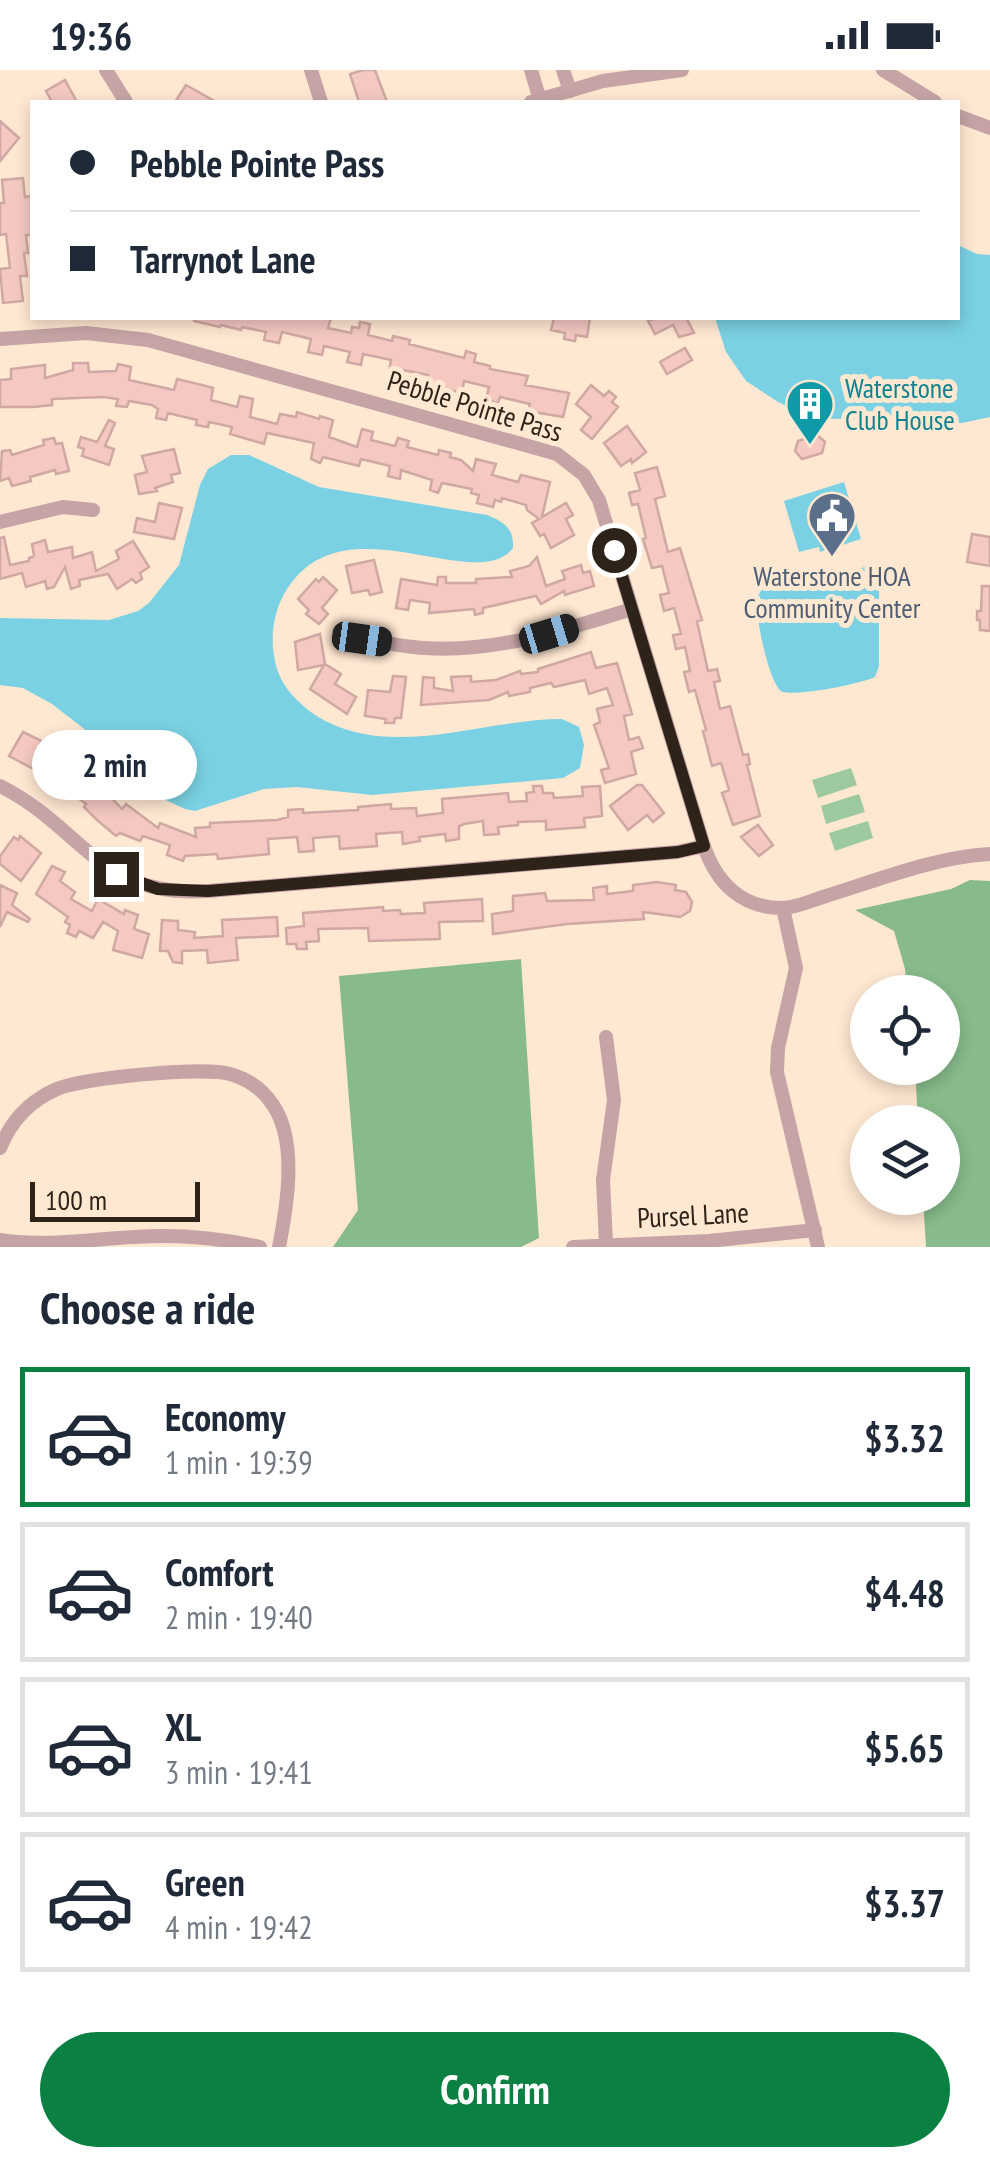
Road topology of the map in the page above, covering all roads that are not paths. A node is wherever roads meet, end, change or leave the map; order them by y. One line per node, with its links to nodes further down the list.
1 (106, 70): 9 (street)
2 (311, 70): 10 (street)
3 (531, 70): 11 (street)
4 (564, 70): 8 (street)
5 (682, 70): 8 (street)
6 (883, 70): 7 (street)
7 (904, 75): 13 (street)
8 (570, 91): 12 (street)
9 (125, 100)
10 (321, 100)
11 (536, 100)
12 (539, 100)
13 (933, 100)
14 (960, 117): 15 (street)
15 (990, 128)
16 (0, 340): 19 (street, Pebble Pointe Pass)
17 (92, 510): 18 (street)
18 (0, 522)
19 (632, 609): 20 (street); 22 (street, Pebble Pointe Pass)
20 (362, 639)
21 (0, 786): 22 (street)
22 (704, 846): 24 (street, Pebble Pointe Pass)
23 (990, 854): 24 (street)
24 (782, 908): 28 (street)
25 (606, 1037): 30 (street)
26 (6, 1121): 27 (street); 32 (street)
27 (0, 1148)
28 (815, 1230): 30 (street, Pursel Lane); 34 (street)
29 (0, 1240): 31 (street)
30 (606, 1244): 33 (street, Pursel Lane)
31 (260, 1247)
32 (279, 1247)
33 (573, 1247)
34 (818, 1247)

